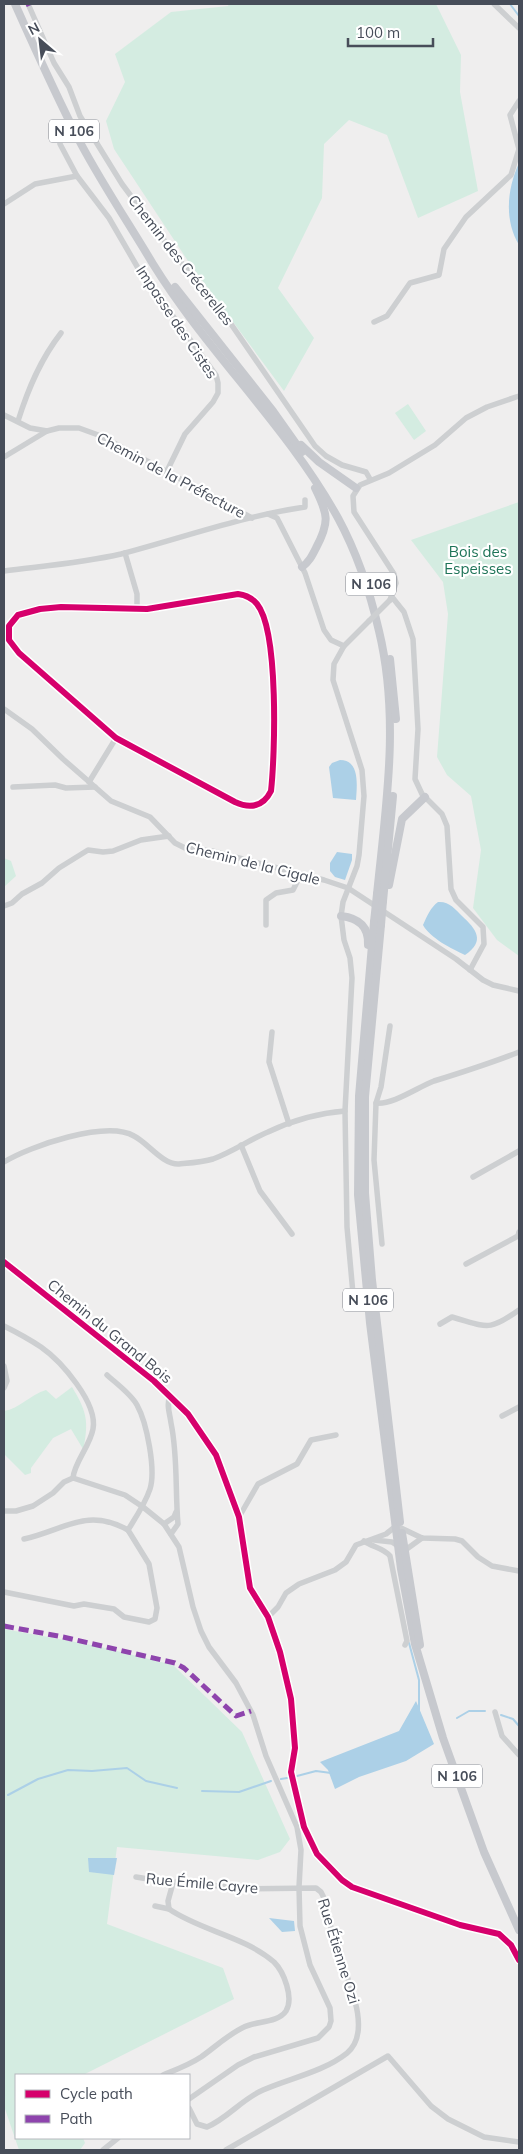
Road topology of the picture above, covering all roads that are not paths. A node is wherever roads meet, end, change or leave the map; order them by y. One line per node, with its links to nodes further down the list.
1 (15, 4): 9 (main road, N 106)
2 (494, 4): 4 (street)
3 (29, 6): 20 (street, Chemin des Crécerelles)
4 (519, 28)
5 (519, 101): 10 (street)
6 (60, 144): 7 (street, Impasse des Cistes)
7 (77, 176): 8 (street); 19 (street, Impasse des Cistes)
8 (4, 204)
9 (147, 251): 13 (main road, N 106); 18 (main road, N 106)
10 (374, 322)
11 (60, 334): 15 (street)
12 (519, 396): 20 (street)
13 (273, 412): 21 (main road); 40 (main road, N 106)
14 (4, 415): 15 (street, Chemin de la Préfecture)
15 (18, 421): 16 (street, Chemin de la Préfecture)
16 (48, 431): 17 (street); 19 (street, Chemin de la Préfecture)
17 (4, 458)
18 (299, 458): 26 (main road); 43 (main road, N 106, bridge)
19 (167, 471): 24 (street, Chemin de la Préfecture)
20 (370, 480): 21 (street)
21 (356, 488): 28 (street)
22 (305, 500): 23 (street)
23 (268, 514): 24 (street); 26 (street)
24 (252, 518): 25 (street)
25 (125, 552): 27 (street); 29 (street)
26 (302, 567): 30 (street)
27 (4, 571)
28 (391, 599): 30 (street, bridge); 36 (street)
29 (137, 608): 32 (street); 32 (street)
30 (344, 646): 39 (street)
31 (4, 709): 33 (street, Chemin de la Cigale)
32 (116, 738): 33 (street)
33 (89, 782): 34 (street, Chemin de la Cigale)
34 (95, 787): 35 (street); 37 (street, Chemin de la Cigale)
35 (13, 788)
36 (425, 797): 40 (main road); 45 (street)
37 (169, 836): 38 (street, Chemin de la Cigale); 41 (street)
38 (301, 874): 39 (street, Chemin de la Cigale); 44 (street)
39 (348, 888): 42 (street); 45 (street, Chemin de la Cigale)
40 (383, 901): 43 (main road, N 106, bridge)
41 (4, 906)
42 (341, 916): 47 (main road); 52 (street)
43 (378, 923): 47 (main road, N 106); 80 (main road, N 106)
44 (266, 925)
45 (470, 970): 46 (street, Chemin de la Cigale)
46 (519, 991)
47 (364, 1022): 80 (main road, N 106)
48 (390, 1026): 51 (street)
49 (272, 1032): 53 (street)
50 (519, 1052): 51 (street)
51 (376, 1103): 60 (street)
52 (345, 1111): 53 (street); 63 (street)
53 (289, 1124): 54 (street)
54 (241, 1145): 56 (street); 59 (street)
55 (519, 1151): 57 (street)
56 (4, 1162)
57 (473, 1177)
58 (519, 1232): 62 (street)
59 (292, 1234)
60 (382, 1244)
61 (4, 1262): 70 (street, Chemin du Grand Bois)
62 (466, 1264)
63 (354, 1305)
64 (519, 1310): 65 (street)
65 (440, 1324)
66 (4, 1326): 74 (street)
67 (4, 1366): 69 (street)
68 (107, 1375): 75 (street)
69 (4, 1388)
70 (170, 1396): 77 (street); 78 (street, Chemin du Grand Bois)
71 (519, 1407): 72 (street)
72 (502, 1416)
73 (336, 1435): 78 (street)
74 (72, 1478): 75 (street); 76 (street)
75 (143, 1506): 79 (street); 81 (street)
76 (4, 1511)
77 (176, 1512): 79 (street); 82 (street)
78 (239, 1517): 89 (street, Chemin du Grand Bois)
79 (164, 1524): 82 (street)
80 (398, 1527): 83 (street); 85 (street); 86 (main road, N 106)
81 (128, 1530): 84 (street); 88 (street)
82 (171, 1534): 96 (street)
83 (422, 1538): 86 (street); 87 (street)
84 (24, 1539)
85 (367, 1540): 86 (street); 89 (street); 90 (street)
86 (401, 1549): 93 (main road, N 106)
87 (519, 1572)
88 (4, 1592)
89 (268, 1617): 101 (street, Chemin du Grand Bois)
90 (405, 1645)
91 (495, 1712): 92 (street)
92 (519, 1755)
93 (494, 1875): 99 (main road, N 106); 100 (main road, N 106)
94 (136, 1877): 95 (street, Rue Émile Cayre)
95 (173, 1884): 96 (street, Rue Émile Cayre); 98 (street)
96 (299, 1887): 103 (street); 104 (street, Rue Étienne Ozi)
97 (155, 1906): 98 (street)
98 (169, 1910): 102 (street)
99 (519, 1919)
100 (519, 1930)
101 (519, 1960)
102 (165, 2074)
103 (190, 2098)
104 (190, 2110)
105 (117, 2139): 107 (street)
106 (519, 2142): 108 (street)
107 (103, 2150)
108 (226, 2150)

